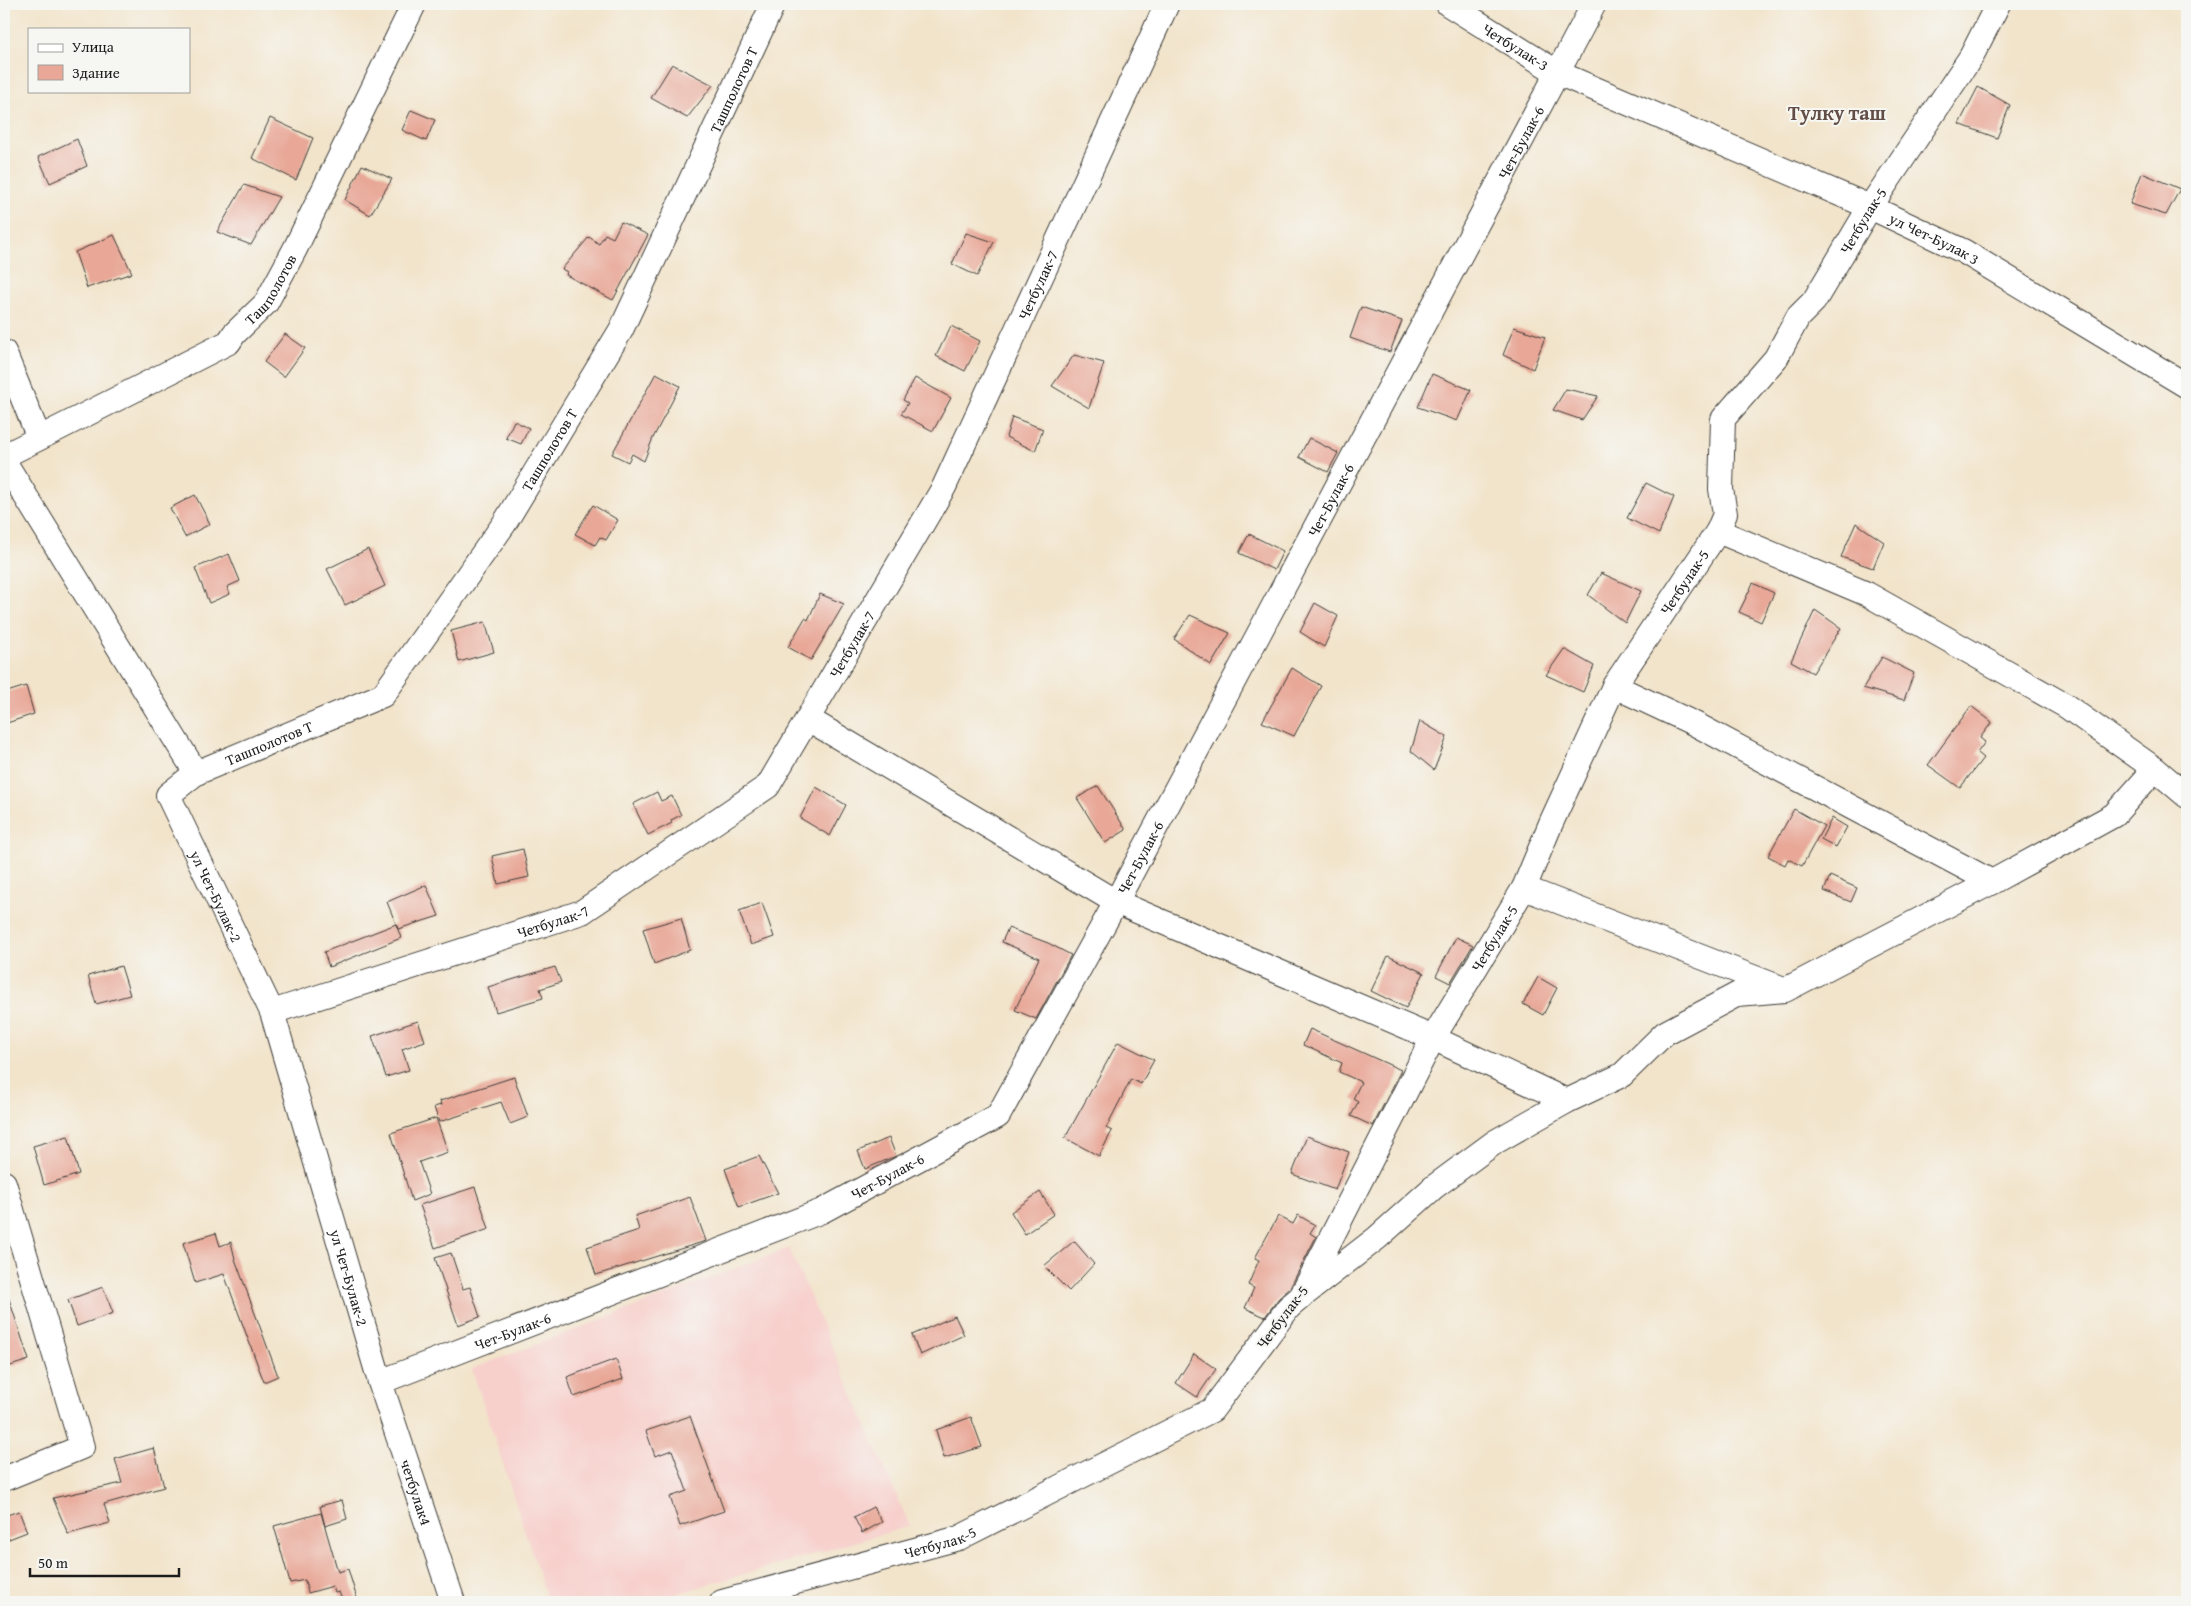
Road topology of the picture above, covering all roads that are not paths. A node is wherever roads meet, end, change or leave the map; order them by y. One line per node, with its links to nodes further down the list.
1 (414, 4): 11 (street, Ташполотов)
2 (773, 4): 18 (street, Ташполотов Т)
3 (1167, 4): 16 (street, Четбулак-7)
4 (1448, 4): 7 (street, Четбулак-3)
5 (1594, 4): 7 (street, Чет-Булак-6)
6 (1998, 4): 8 (street, Четбулак-5)
7 (1558, 73): 8 (street, ул Чет-Булак 3); 22 (street, Чет-Булак-6)
8 (1870, 206): 10 (street, ул Чет-Булак 3); 14 (street, Четбулак-5)
9 (4, 352): 11 (street)
10 (2187, 386)
11 (39, 438): 12 (street, Ташполотов)
12 (4, 456)
13 (4, 461): 18 (street)
14 (1718, 531): 15 (street, Четбулак-5); 17 (street)
15 (1614, 686): 20 (street); 21 (street, Четбулак-5)
16 (808, 720): 22 (street); 24 (street, Четбулак-7)
17 (2155, 769): 19 (street); 20 (street)
18 (196, 774): 24 (street, ул Чет-Булак-2)
19 (2187, 796)
20 (1992, 882): 23 (street)
21 (1524, 888): 23 (street); 25 (street, Четбулак-5)
22 (1116, 902): 25 (street); 29 (street, Чет-Булак-6)
23 (1786, 990): 26 (street)
24 (272, 1012): 29 (street, ул Чет-Булак-2)
25 (1432, 1038): 26 (street); 28 (street, Четбулак-5)
26 (1567, 1101): 28 (street)
27 (4, 1183): 30 (street)
28 (1301, 1297): 32 (street, Четбулак-5)
29 (380, 1382): 31 (street, четбулак4)
30 (4, 1479)
31 (454, 1602)
32 (722, 1602)

